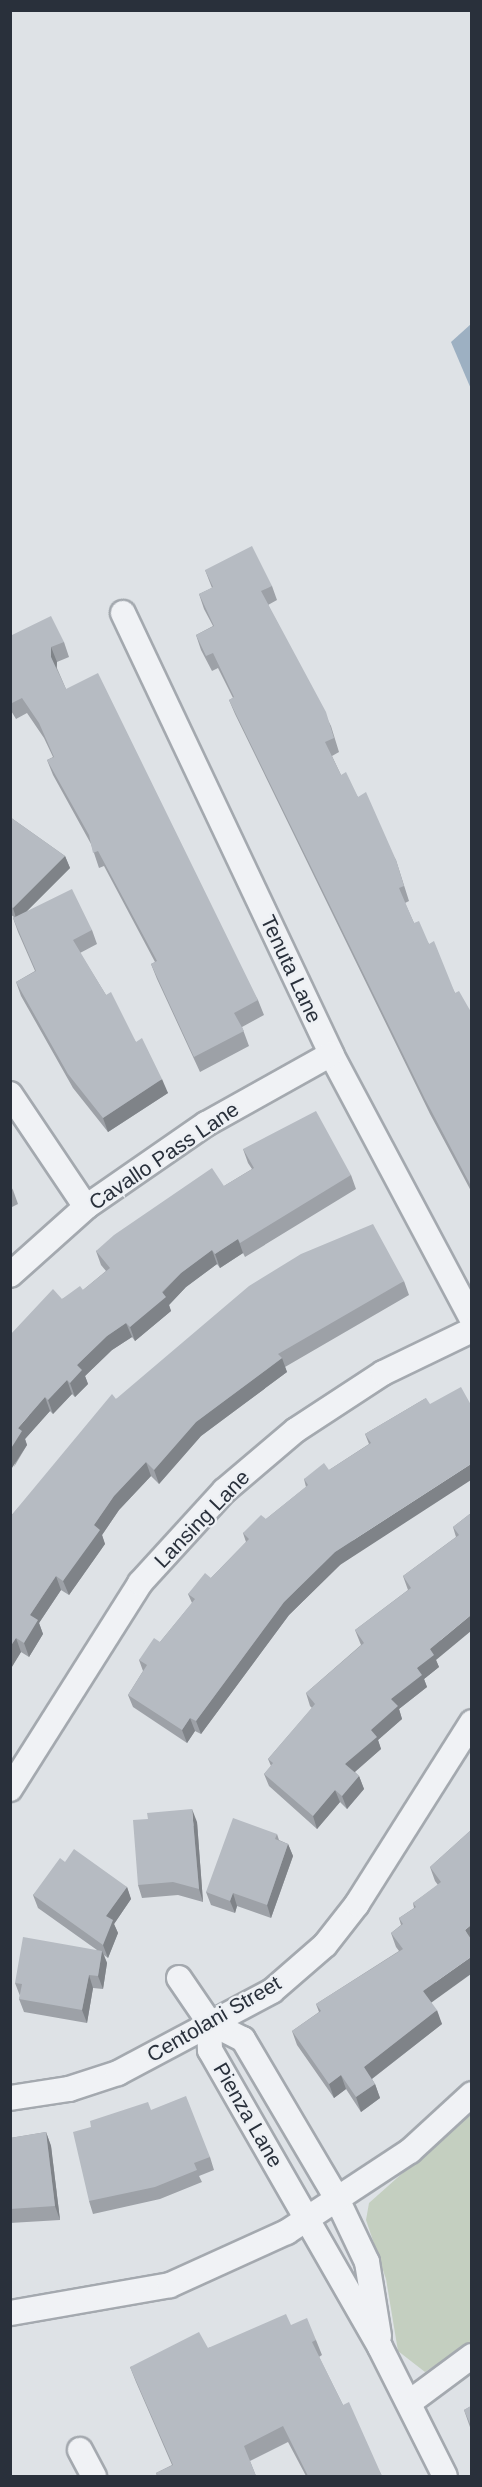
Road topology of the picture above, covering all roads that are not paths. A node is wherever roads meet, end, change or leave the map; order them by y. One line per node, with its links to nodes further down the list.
1 (123, 613): 2 (street, Tenuta Lane)
2 (331, 1054): 4 (street, Cavallo Pass Lane); 6 (street, Tenuta Lane)
3 (10, 1094): 4 (street)
4 (86, 1207): 5 (street, Cavallo Pass Lane)
5 (10, 1275)
6 (471, 1319)
7 (471, 1329): 9 (street, Lansing Lane)
8 (471, 1722): 11 (street, Centolani Street)
9 (10, 1790)
10 (179, 1978): 11 (street)
11 (209, 2022): 13 (street, Centolani Street); 14 (street, Pienza Lane); 15 (street, Pienza Lane)
12 (471, 2094): 14 (street)
13 (10, 2098)
14 (336, 2197): 15 (street); 17 (street, Pienza Lane)
15 (306, 2216): 16 (street); 17 (street, Pienza Lane)
16 (10, 2313)
17 (380, 2347): 19 (street, Pienza Lane)
18 (471, 2355): 19 (street)
19 (410, 2402): 22 (street, Pienza Lane)
20 (80, 2450): 21 (street)
21 (94, 2476)
22 (445, 2476)

